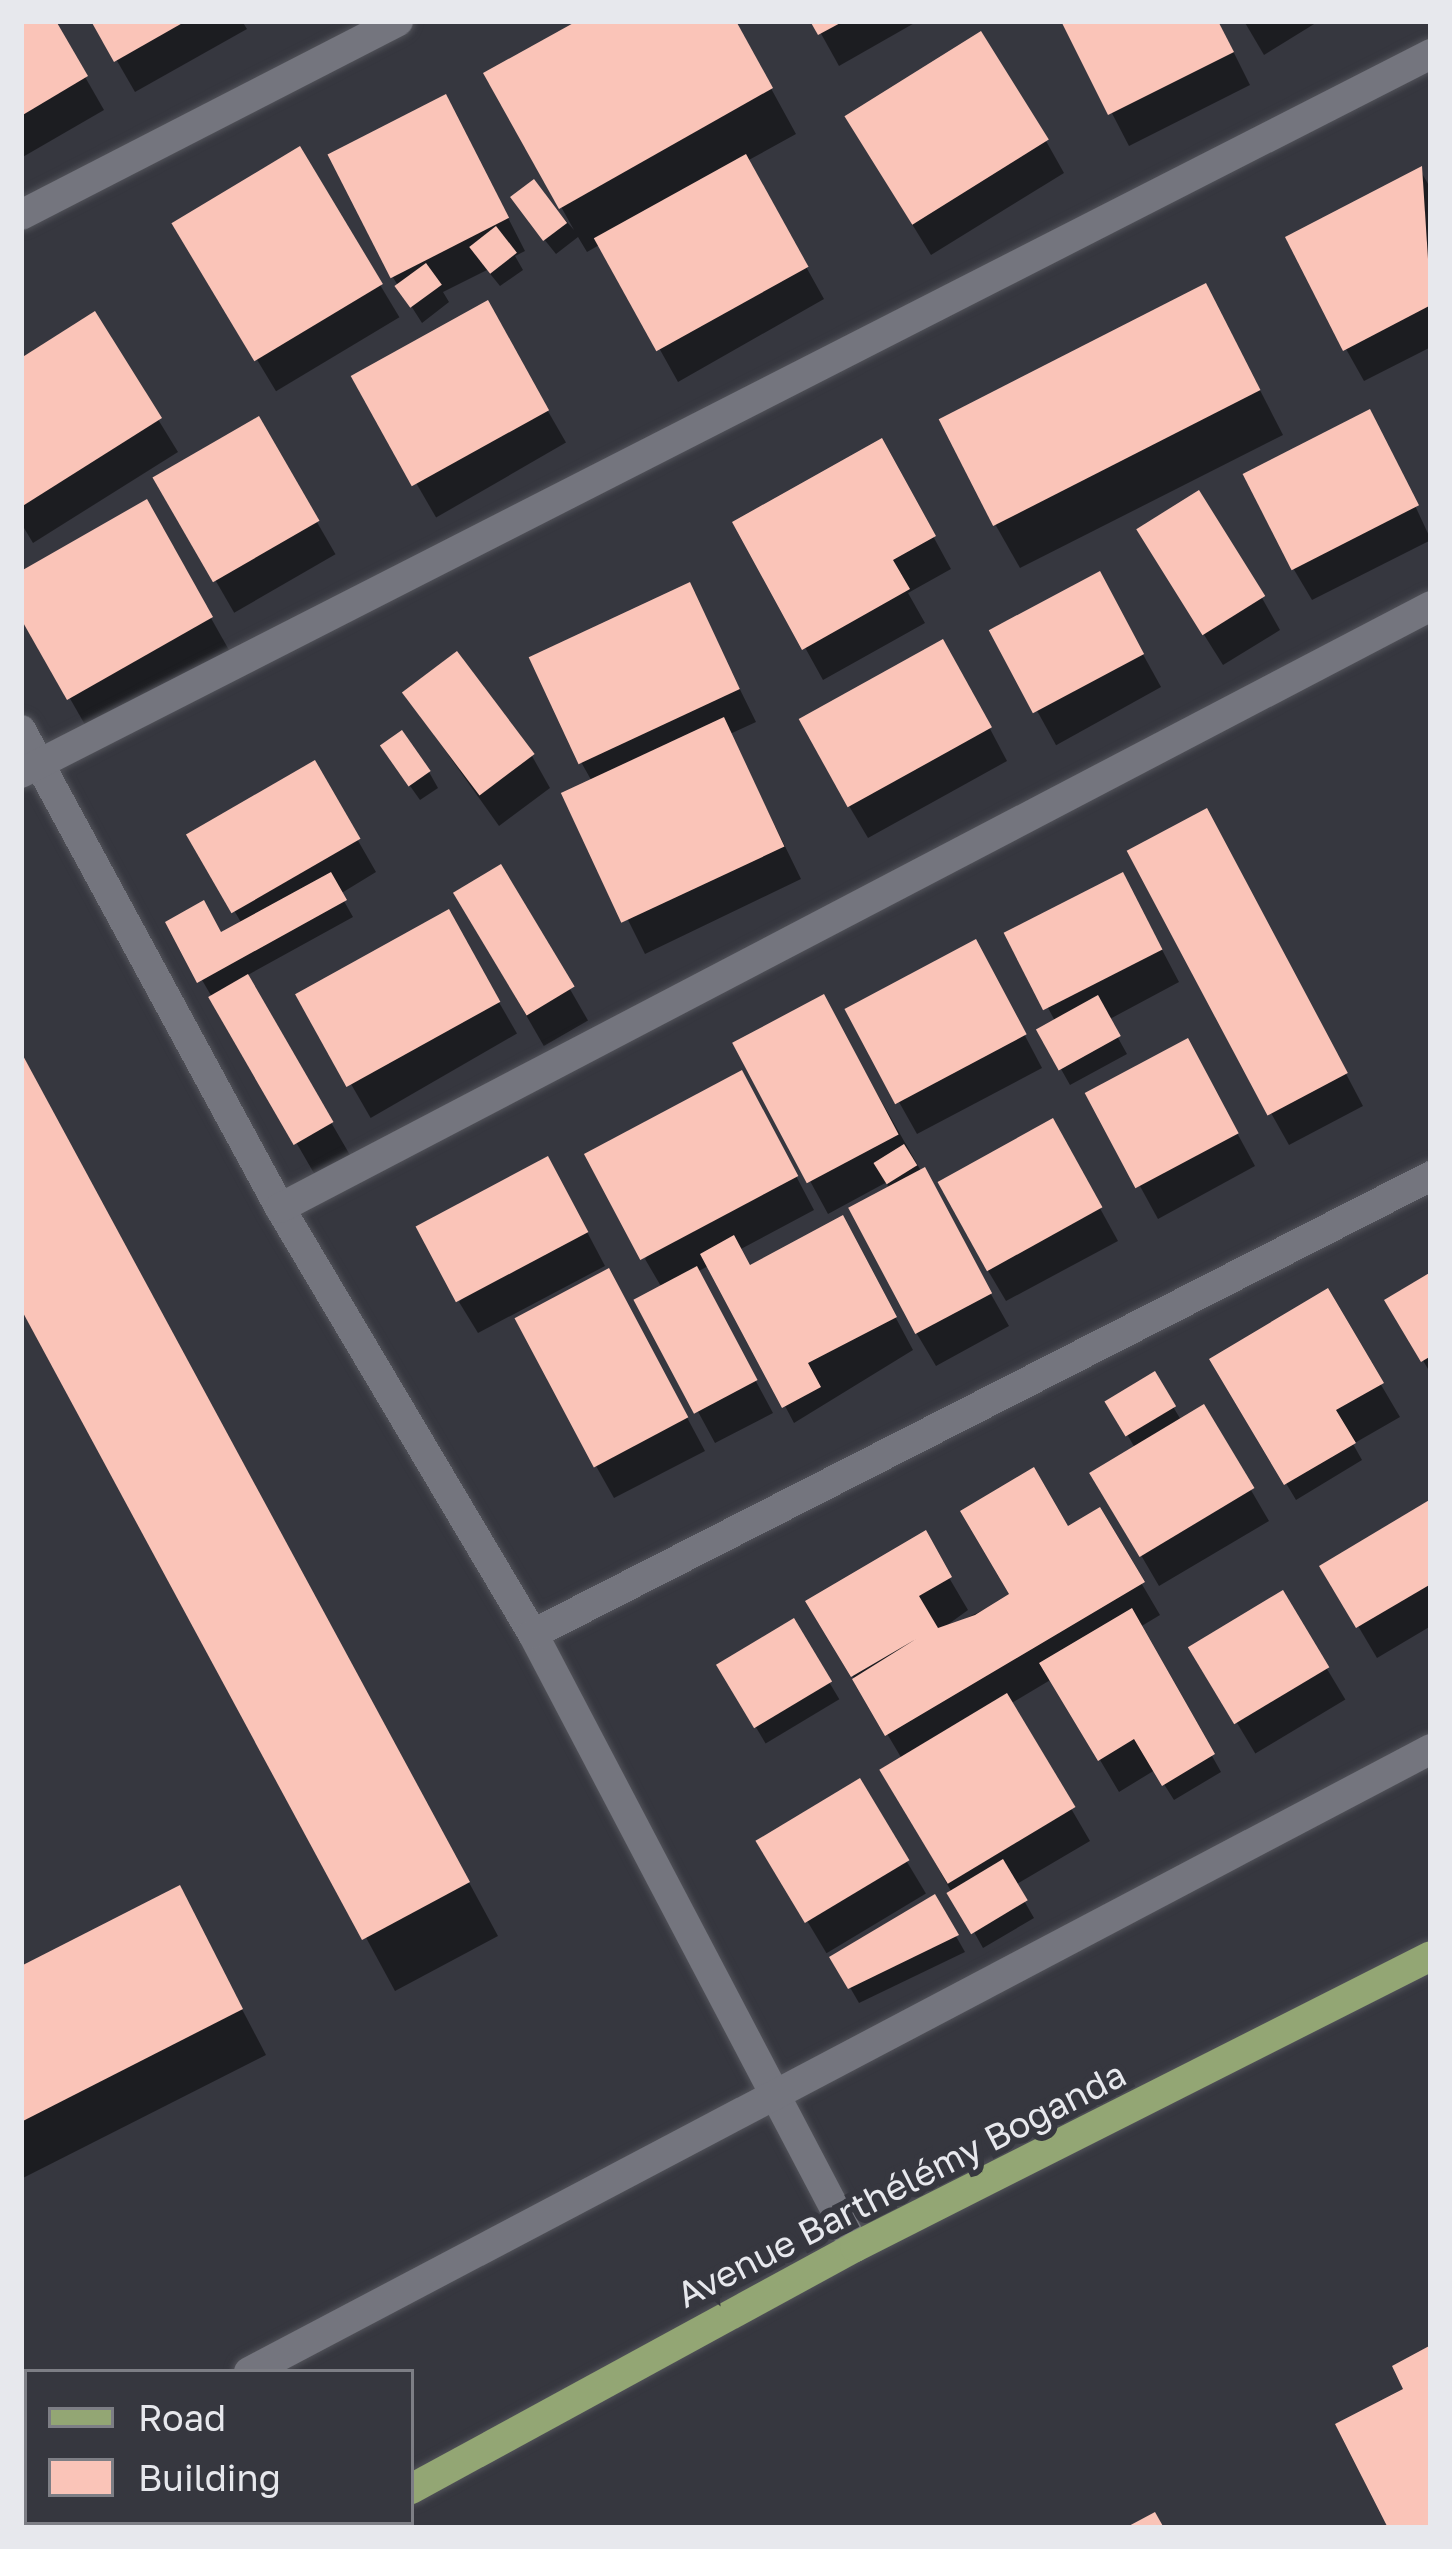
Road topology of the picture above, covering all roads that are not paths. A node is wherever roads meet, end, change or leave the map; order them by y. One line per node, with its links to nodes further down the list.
1 (398, 21): 3 (street)
2 (1431, 54): 6 (street)
3 (21, 215)
4 (1431, 606): 8 (street)
5 (21, 730): 6 (street)
6 (30, 768): 8 (street)
7 (1431, 1176): 9 (street)
8 (280, 1208): 9 (street)
9 (532, 1634): 12 (street)
10 (1431, 1749): 12 (street)
11 (1431, 1956): 13 (main road, Avenue Barthélémy Boganda)
12 (770, 2102): 13 (street); 14 (street)
13 (855, 2247): 15 (main road, Avenue Barthélémy Boganda)
14 (255, 2369)
15 (414, 2487)

